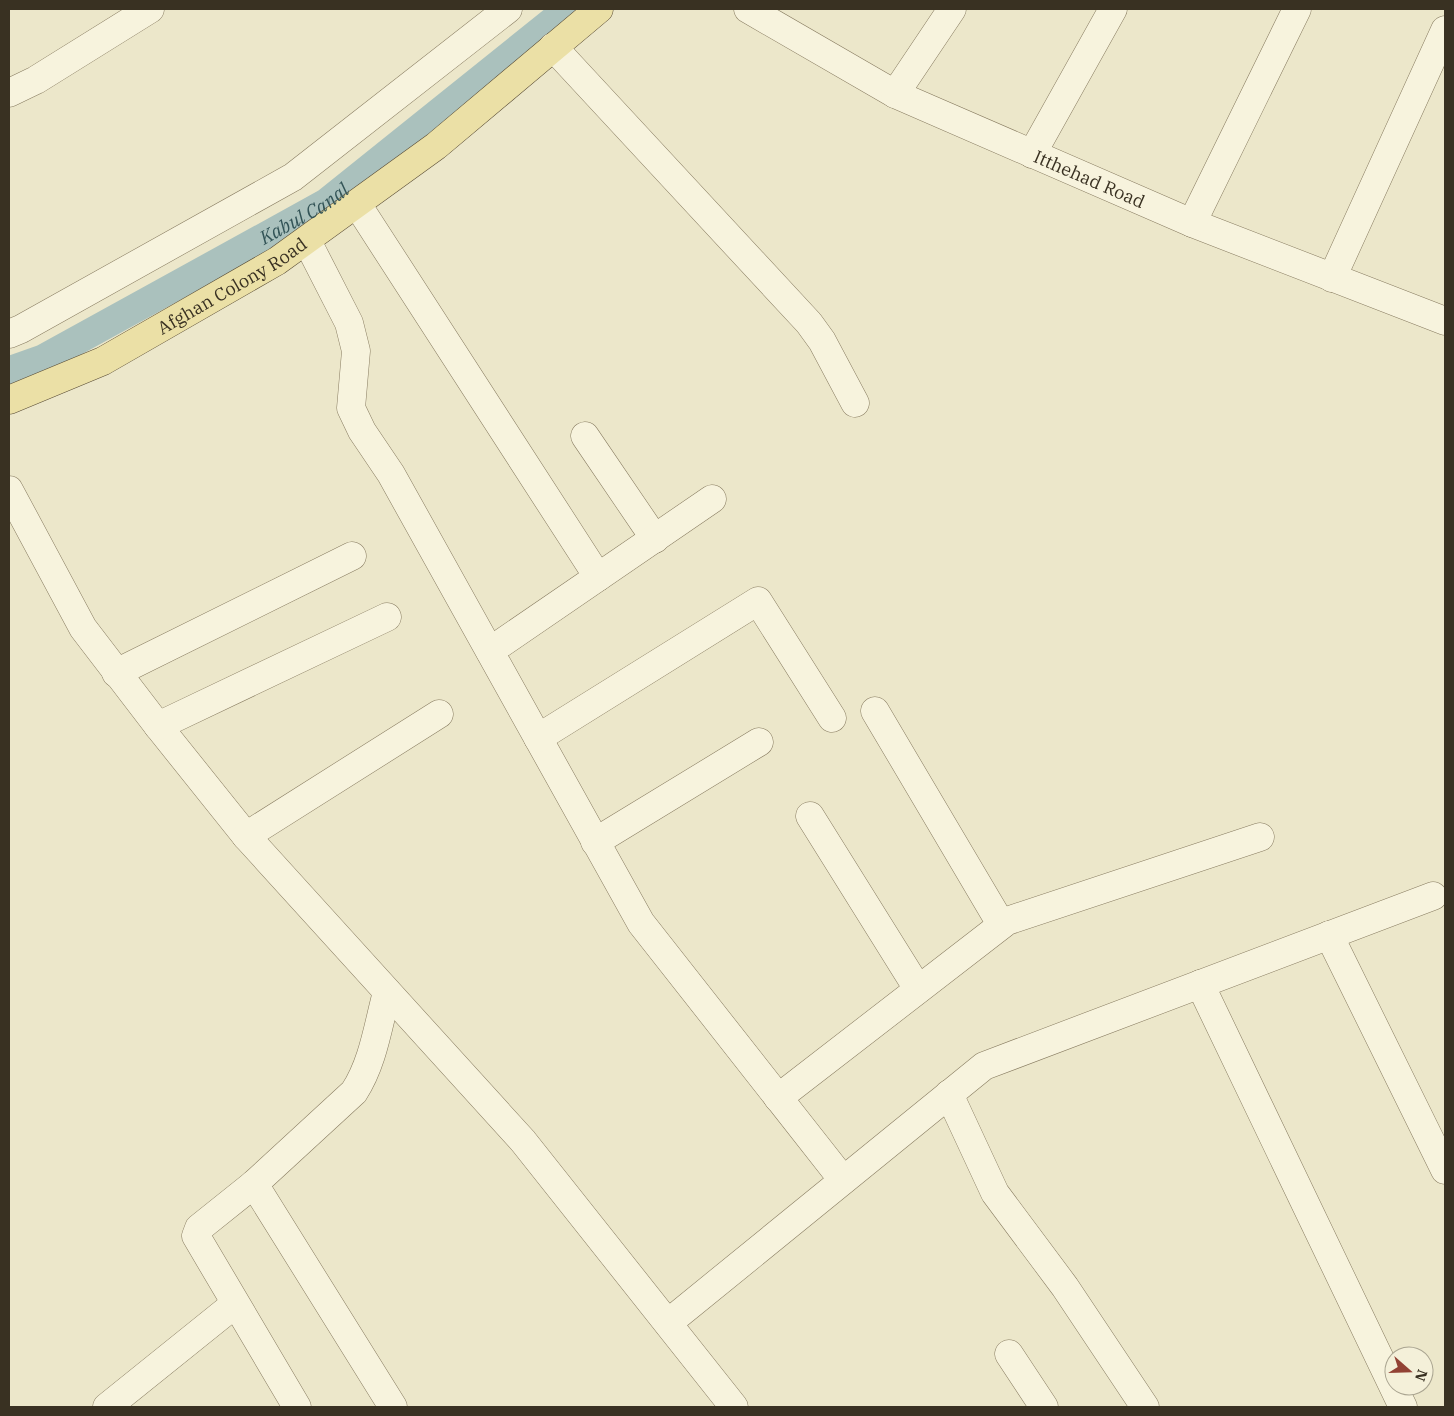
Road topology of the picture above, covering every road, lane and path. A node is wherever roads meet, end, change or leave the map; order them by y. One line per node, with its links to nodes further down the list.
1 (150, 9): 10 (street)
2 (508, 9): 18 (street)
3 (599, 9): 9 (main road, Afghan Colony Road)
4 (748, 9): 11 (street, Itthehad Road)
5 (952, 9): 11 (street)
6 (1112, 9): 12 (street)
7 (1297, 9): 14 (street)
8 (1445, 30): 16 (street)
9 (553, 47): 13 (main road, Afghan Colony Road); 20 (street)
10 (9, 94)
11 (895, 94): 12 (street, Itthehad Road)
12 (1032, 154): 14 (street, Itthehad Road)
13 (356, 204): 15 (main road, Afghan Colony Road); 26 (street)
14 (1192, 223): 16 (street, Itthehad Road)
15 (306, 241): 19 (main road, Afghan Colony Road); 28 (street)
16 (1332, 278): 17 (street, Itthehad Road)
17 (1445, 321)
18 (9, 334)
19 (9, 400)
20 (855, 403)
21 (585, 436): 24 (street)
22 (9, 490): 29 (street)
23 (712, 499): 24 (street)
24 (655, 539): 26 (street)
25 (352, 556): 29 (street)
26 (598, 577): 28 (street)
27 (387, 616): 33 (street)
28 (490, 651): 34 (street)
29 (116, 673): 33 (street)
30 (875, 711): 41 (street)
31 (439, 714): 37 (street)
32 (832, 718): 34 (street)
33 (158, 726): 37 (street)
34 (538, 738): 39 (street)
35 (759, 742): 39 (street)
36 (810, 816): 44 (street)
37 (246, 836): 45 (street)
38 (1260, 837): 41 (street)
39 (595, 842): 47 (street)
40 (1433, 896): 42 (street)
41 (1002, 924): 44 (street)
42 (1329, 935): 43 (street); 48 (street)
43 (1200, 984): 46 (street); 60 (street)
44 (918, 989): 47 (street)
45 (387, 992): 50 (street); 52 (street)
46 (949, 1094): 49 (street); 59 (street)
47 (778, 1098): 49 (street)
48 (1445, 1170)
49 (843, 1180): 52 (street)
50 (254, 1184): 51 (street); 56 (street)
51 (235, 1304): 54 (street); 55 (street)
52 (668, 1323): 57 (street)
53 (1009, 1354): 58 (street)
54 (107, 1407)
55 (297, 1407)
56 (393, 1407)
57 (734, 1407)
58 (1044, 1407)
59 (1145, 1407)
60 (1402, 1407)

